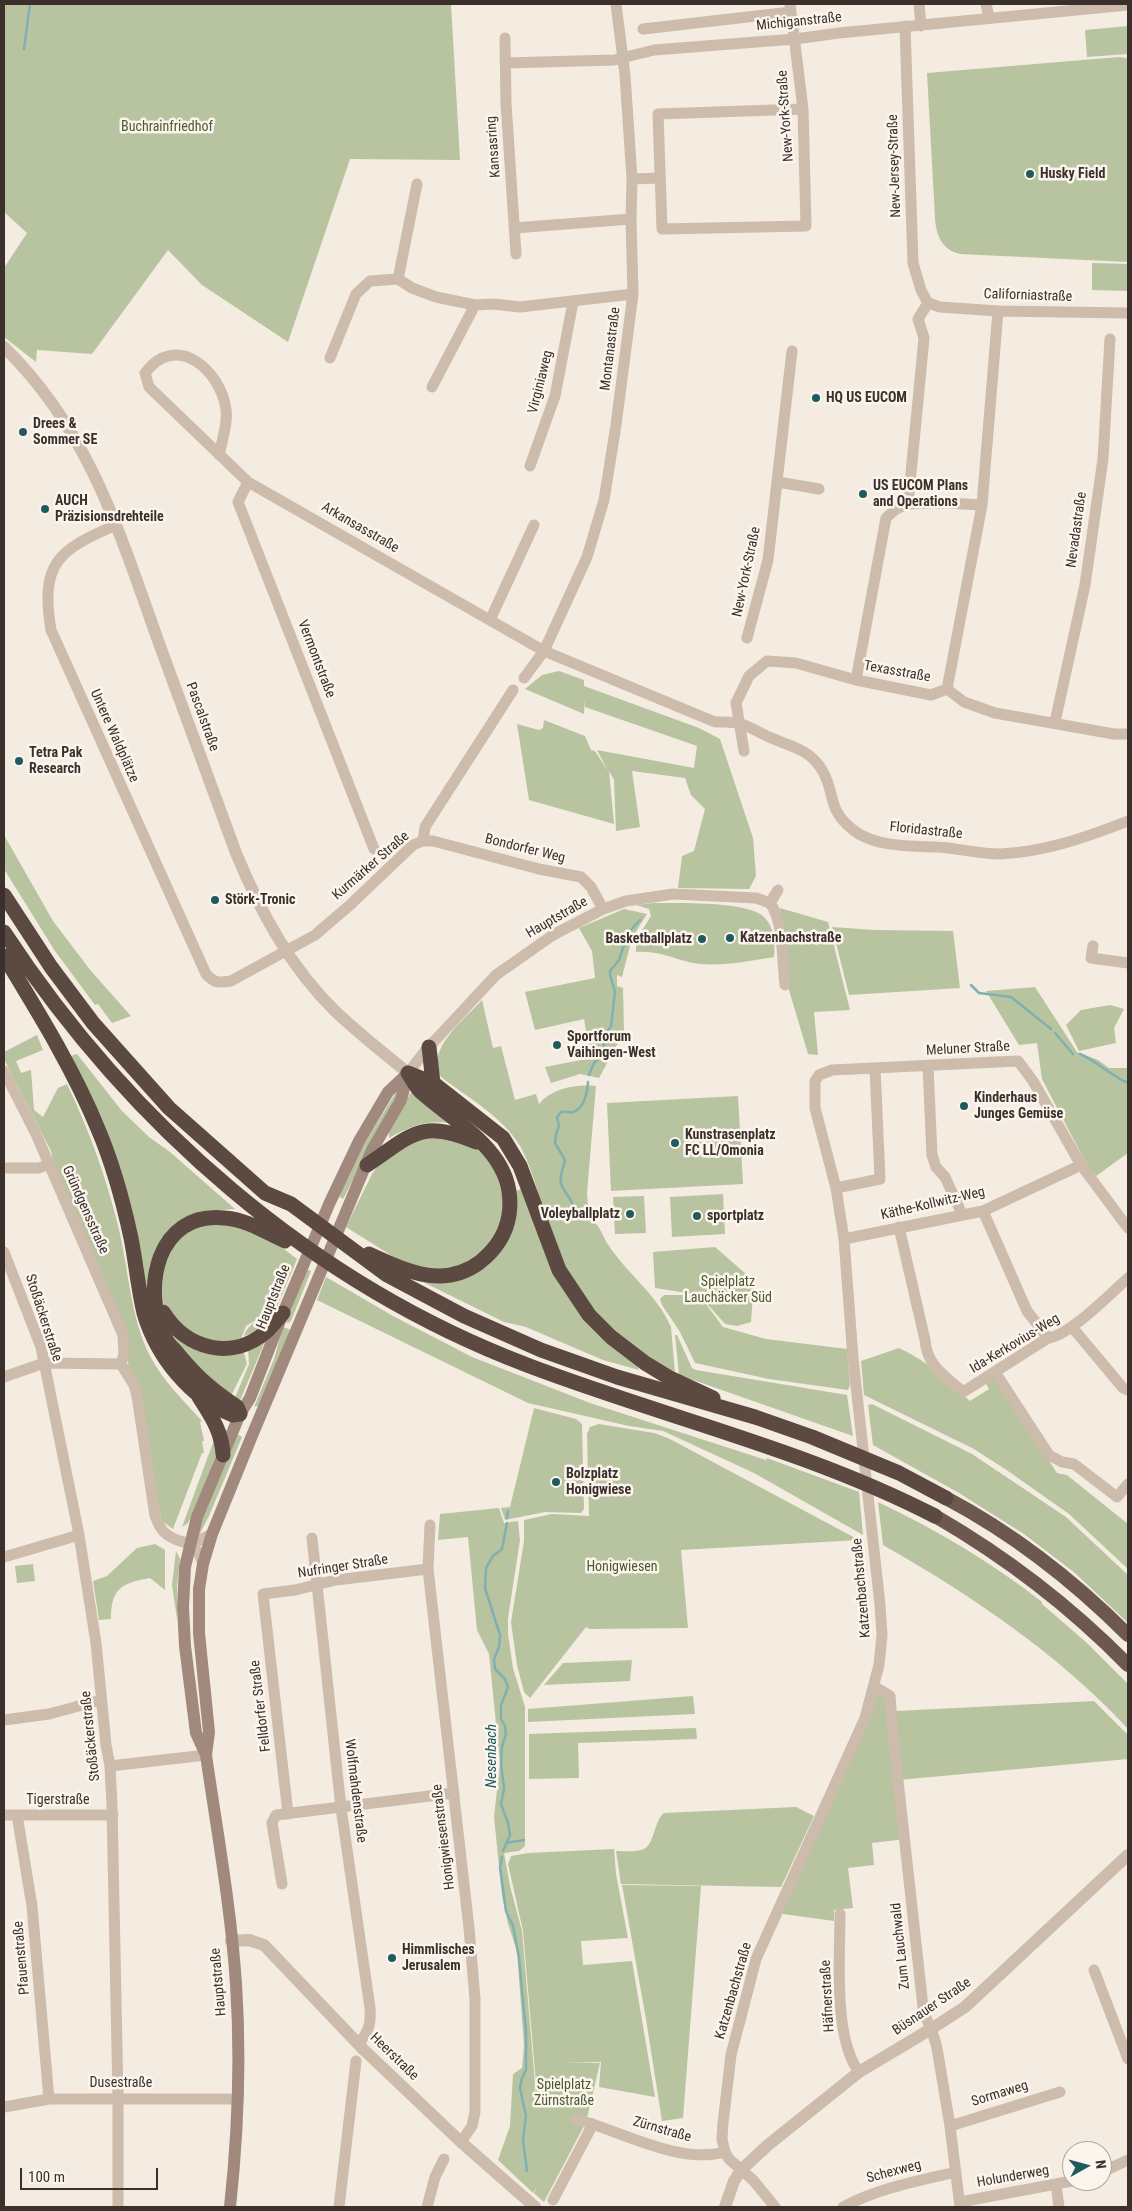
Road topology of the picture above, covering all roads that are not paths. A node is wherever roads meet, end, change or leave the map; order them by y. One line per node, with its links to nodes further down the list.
1 (616, 4): 13 (street, Montanastraße)
2 (919, 4): 9 (street)
3 (986, 4): 7 (street)
4 (1110, 5): 5 (street, Michiganstraße); 7 (street, Michiganstraße)
5 (1128, 5)
6 (790, 8): 10 (street); 12 (street, New-York-Straße)
7 (990, 17): 9 (street, Michiganstraße)
8 (905, 26): 9 (street, Michiganstraße); 12 (street, Michiganstraße); 25 (street, New-Jersey-Straße)
9 (922, 26)
10 (643, 29)
11 (505, 38): 14 (street, Kansasring)
12 (796, 39): 13 (street, Michiganstraße); 15 (street, New-York-Straße)
13 (624, 57): 14 (street); 17 (street, Montanastraße)
14 (505, 63): 20 (street, Kansasring)
15 (802, 109): 16 (street); 16 (street, New-York-Straße)
16 (660, 178): 17 (street)
17 (632, 179): 19 (street, Montanastraße)
18 (417, 184): 22 (street)
19 (631, 219): 20 (street); 23 (street, Montanastraße)
20 (514, 228): 21 (street, Kansasring)
21 (516, 254)
22 (398, 279): 26 (street); 32 (street)
23 (633, 294): 24 (street); 45 (street, Montanastraße)
24 (573, 302): 26 (street); 35 (street, Virginiaweg)
25 (928, 302): 27 (street, Californiastraße); 39 (street)
26 (475, 305): 33 (street)
27 (998, 311): 28 (street, Californiastraße); 40 (street)
28 (1128, 313)
29 (1110, 340): 50 (street, Nevadastraße)
30 (4, 346): 41 (street, Pascalstraße)
31 (792, 351): 37 (street, New-York-Straße)
32 (330, 358)
33 (432, 387)
34 (219, 455): 34 (street, Arkansasstraße); 36 (street, Arkansasstraße)
35 (530, 466)
36 (248, 482): 43 (street, Arkansasstraße); 56 (street, Vermontstraße)
37 (778, 482): 38 (street); 44 (street, New-York-Straße)
38 (819, 489)
39 (908, 504): 40 (street); 47 (street)
40 (982, 505): 49 (street)
41 (116, 525): 65 (street, Untere Waldplätze); 70 (street, Pascalstraße)
42 (534, 525): 43 (street)
43 (490, 620): 45 (street, Arkansasstraße)
44 (747, 638)
45 (544, 651): 46 (street, Montanastraße); 51 (street, Arkansasstraße)
46 (524, 678)
47 (856, 680): 49 (street, Texasstraße); 51 (street, Texasstraße)
48 (513, 690): 55 (street, Kurmärker Straße)
49 (947, 690): 50 (street, Texasstraße)
50 (1055, 722): 52 (street, Texasstraße)
51 (741, 723): 53 (street); 54 (street, Floridastraße)
52 (1128, 734)
53 (744, 750)
54 (1128, 822)
55 (423, 841): 60 (street, Bondorfer Weg); 65 (street, Kurmärker Straße)
56 (374, 849)
57 (778, 890): 59 (street)
58 (4, 895): 88 (highway)
59 (770, 903): 60 (street, Hauptstraße); 66 (street)
60 (603, 909): 67 (street, Hauptstraße)
61 (4, 932): 87 (highway)
62 (1092, 946): 64 (street)
63 (4, 956): 102 (highway)
64 (1128, 963)
65 (212, 981)
66 (785, 986)
67 (429, 1047): 70 (street, Hauptstraße); 73 (highway)
68 (928, 1066): 69 (street, Meluner Straße); 77 (street, Meluner Straße); 83 (street)
69 (876, 1068): 72 (street, Meluner Straße); 79 (street)
70 (408, 1073): 73 (highway); 74 (highway); 76 (main road, Hauptstraße); 80 (main road, Hauptstraße)
71 (6, 1075): 75 (street, Gründgensstraße)
72 (815, 1081): 79 (street, Katzenbachstraße)
73 (433, 1083): 103 (highway)
74 (484, 1145): 76 (highway); 88 (highway)
75 (49, 1164): 78 (street); 98 (street, Gründgensstraße)
76 (367, 1164): 81 (main road, Hauptstraße)
77 (1081, 1165): 82 (street, Käthe-Kollwitz-Weg); 85 (street, Meluner Straße)
78 (4, 1168)
79 (836, 1188): 86 (street, Katzenbachstraße)
80 (330, 1202): 81 (main road); 93 (main road, Hauptstraße)
81 (346, 1210): 94 (main road, Hauptstraße)
82 (983, 1211): 83 (street, Käthe-Kollwitz-Weg); 96 (street)
83 (962, 1214): 84 (street, Käthe-Kollwitz-Weg)
84 (899, 1228): 86 (street, Käthe-Kollwitz-Weg); 99 (street, Ida-Kerkovius-Weg)
85 (1128, 1228)
86 (844, 1239): 124 (street, Katzenbachstraße)
87 (301, 1243): 92 (highway); 109 (highway)
88 (347, 1244): 103 (highway)
89 (4, 1252): 90 (street, Stoßäckerstraße)
90 (8, 1274): 97 (street, Stoßäckerstraße)
91 (1128, 1278): 95 (street, Ida-Kerkovius-Weg)
92 (157, 1303): 93 (highway); 104 (highway)
93 (282, 1316): 94 (main road); 104 (main road, Hauptstraße)
94 (299, 1327): 105 (main road, Hauptstraße)
95 (1072, 1327): 96 (street, Ida-Kerkovius-Weg); 101 (street)
96 (1048, 1338): 99 (street, Ida-Kerkovius-Weg)
97 (44, 1363): 98 (street); 100 (street); 112 (street, Stoßäckerstraße)
98 (121, 1364): 114 (street)
99 (995, 1372): 107 (street)
100 (4, 1377)
101 (1128, 1390)
102 (196, 1394): 104 (highway); 106 (highway)
103 (738, 1412): 108 (highway)
104 (240, 1414): 105 (main road); 106 (main road, Hauptstraße)
105 (258, 1420): 111 (main road, Hauptstraße)
106 (223, 1454): 114 (main road, Hauptstraße)
107 (1128, 1484)
108 (946, 1498): 122 (highway)
109 (935, 1516): 123 (highway)
110 (430, 1526): 117 (street, Honigwiesenstraße)
111 (212, 1534): 114 (street); 116 (main road, Hauptstraße)
112 (78, 1535): 115 (street); 125 (street, Stoßäckerstraße)
113 (312, 1538): 118 (street, Wolfmahdenstraße)
114 (190, 1543): 116 (street); 119 (main road, Hauptstraße)
115 (4, 1558)
116 (203, 1564): 120 (main road, Hauptstraße)
117 (428, 1569): 118 (street, Nufringer Straße); 129 (street, Honigwiesenstraße)
118 (317, 1584): 121 (street, Nufringer Straße); 130 (street, Wolfmahdenstraße)
119 (183, 1586): 120 (main road); 127 (main road, Hauptstraße)
120 (199, 1589): 127 (main road, Hauptstraße)
121 (263, 1594): 134 (street, Felldorfer Straße)
122 (1128, 1635)
123 (1128, 1665)
124 (875, 1687): 140 (street, Zum Lauchwald); 154 (street, Katzenbachstraße)
125 (101, 1700): 126 (street); 128 (street, Stoßäckerstraße)
126 (4, 1720)
127 (206, 1755): 128 (street); 138 (main road, Hauptstraße)
128 (110, 1766): 131 (street, Stoßäckerstraße)
129 (454, 1793): 130 (street); 153 (street, Honigwiesenstraße)
130 (341, 1808): 134 (street); 141 (street, Wolfmahdenstraße)
131 (112, 1814): 133 (street, Tigerstraße); 146 (street, Stoßäckerstraße)
132 (4, 1815): 133 (street, Tigerstraße)
133 (17, 1815): 148 (street, Pfauenstraße)
134 (282, 1815): 136 (street, Felldorfer Straße)
135 (1128, 1855): 140 (street, Büsnauer Straße)
136 (282, 1884)
137 (840, 1914): 144 (street, Häfnerstraße)
138 (231, 1941): 141 (street, Heerstraße); 147 (main road, Hauptstraße)
139 (1094, 1970): 142 (street)
140 (931, 2030): 144 (street, Büsnauer Straße); 152 (street, Zum Lauchwald)
141 (358, 2044): 153 (street, Heerstraße)
142 (1128, 2060)
143 (356, 2061): 166 (street)
144 (859, 2072): 158 (street, Büsnauer Straße)
145 (1060, 2092): 152 (street, Sormaweg)
146 (118, 2098): 147 (street, Dusestraße); 148 (street, Dusestraße); 164 (street, Stoßäckerstraße)
147 (238, 2098): 165 (main road, Hauptstraße)
148 (49, 2100): 149 (street, Dusestraße)
149 (4, 2107)
150 (576, 2119): 151 (street, Zürnstraße)
151 (593, 2124): 154 (street, Zürnstraße); 162 (street)
152 (950, 2126): 159 (street, Zum Lauchwald)
153 (461, 2142): 168 (street, Heerstraße)
154 (725, 2152): 158 (street)
155 (444, 2159): 167 (street)
156 (1128, 2160): 157 (street)
157 (1112, 2167)
158 (741, 2170): 169 (street); 170 (street)
159 (956, 2172): 163 (street, Zum Lauchwald); 171 (street, Schexweg)
160 (1062, 2183): 161 (street, Holunderweg)
161 (1056, 2185): 163 (street, Holunderweg); 172 (street)
162 (552, 2200)
163 (960, 2205)
164 (118, 2207)
165 (230, 2207)
166 (339, 2207)
167 (427, 2207)
168 (535, 2207)
169 (725, 2207)
170 (775, 2207)
171 (843, 2207)
172 (1059, 2207)

